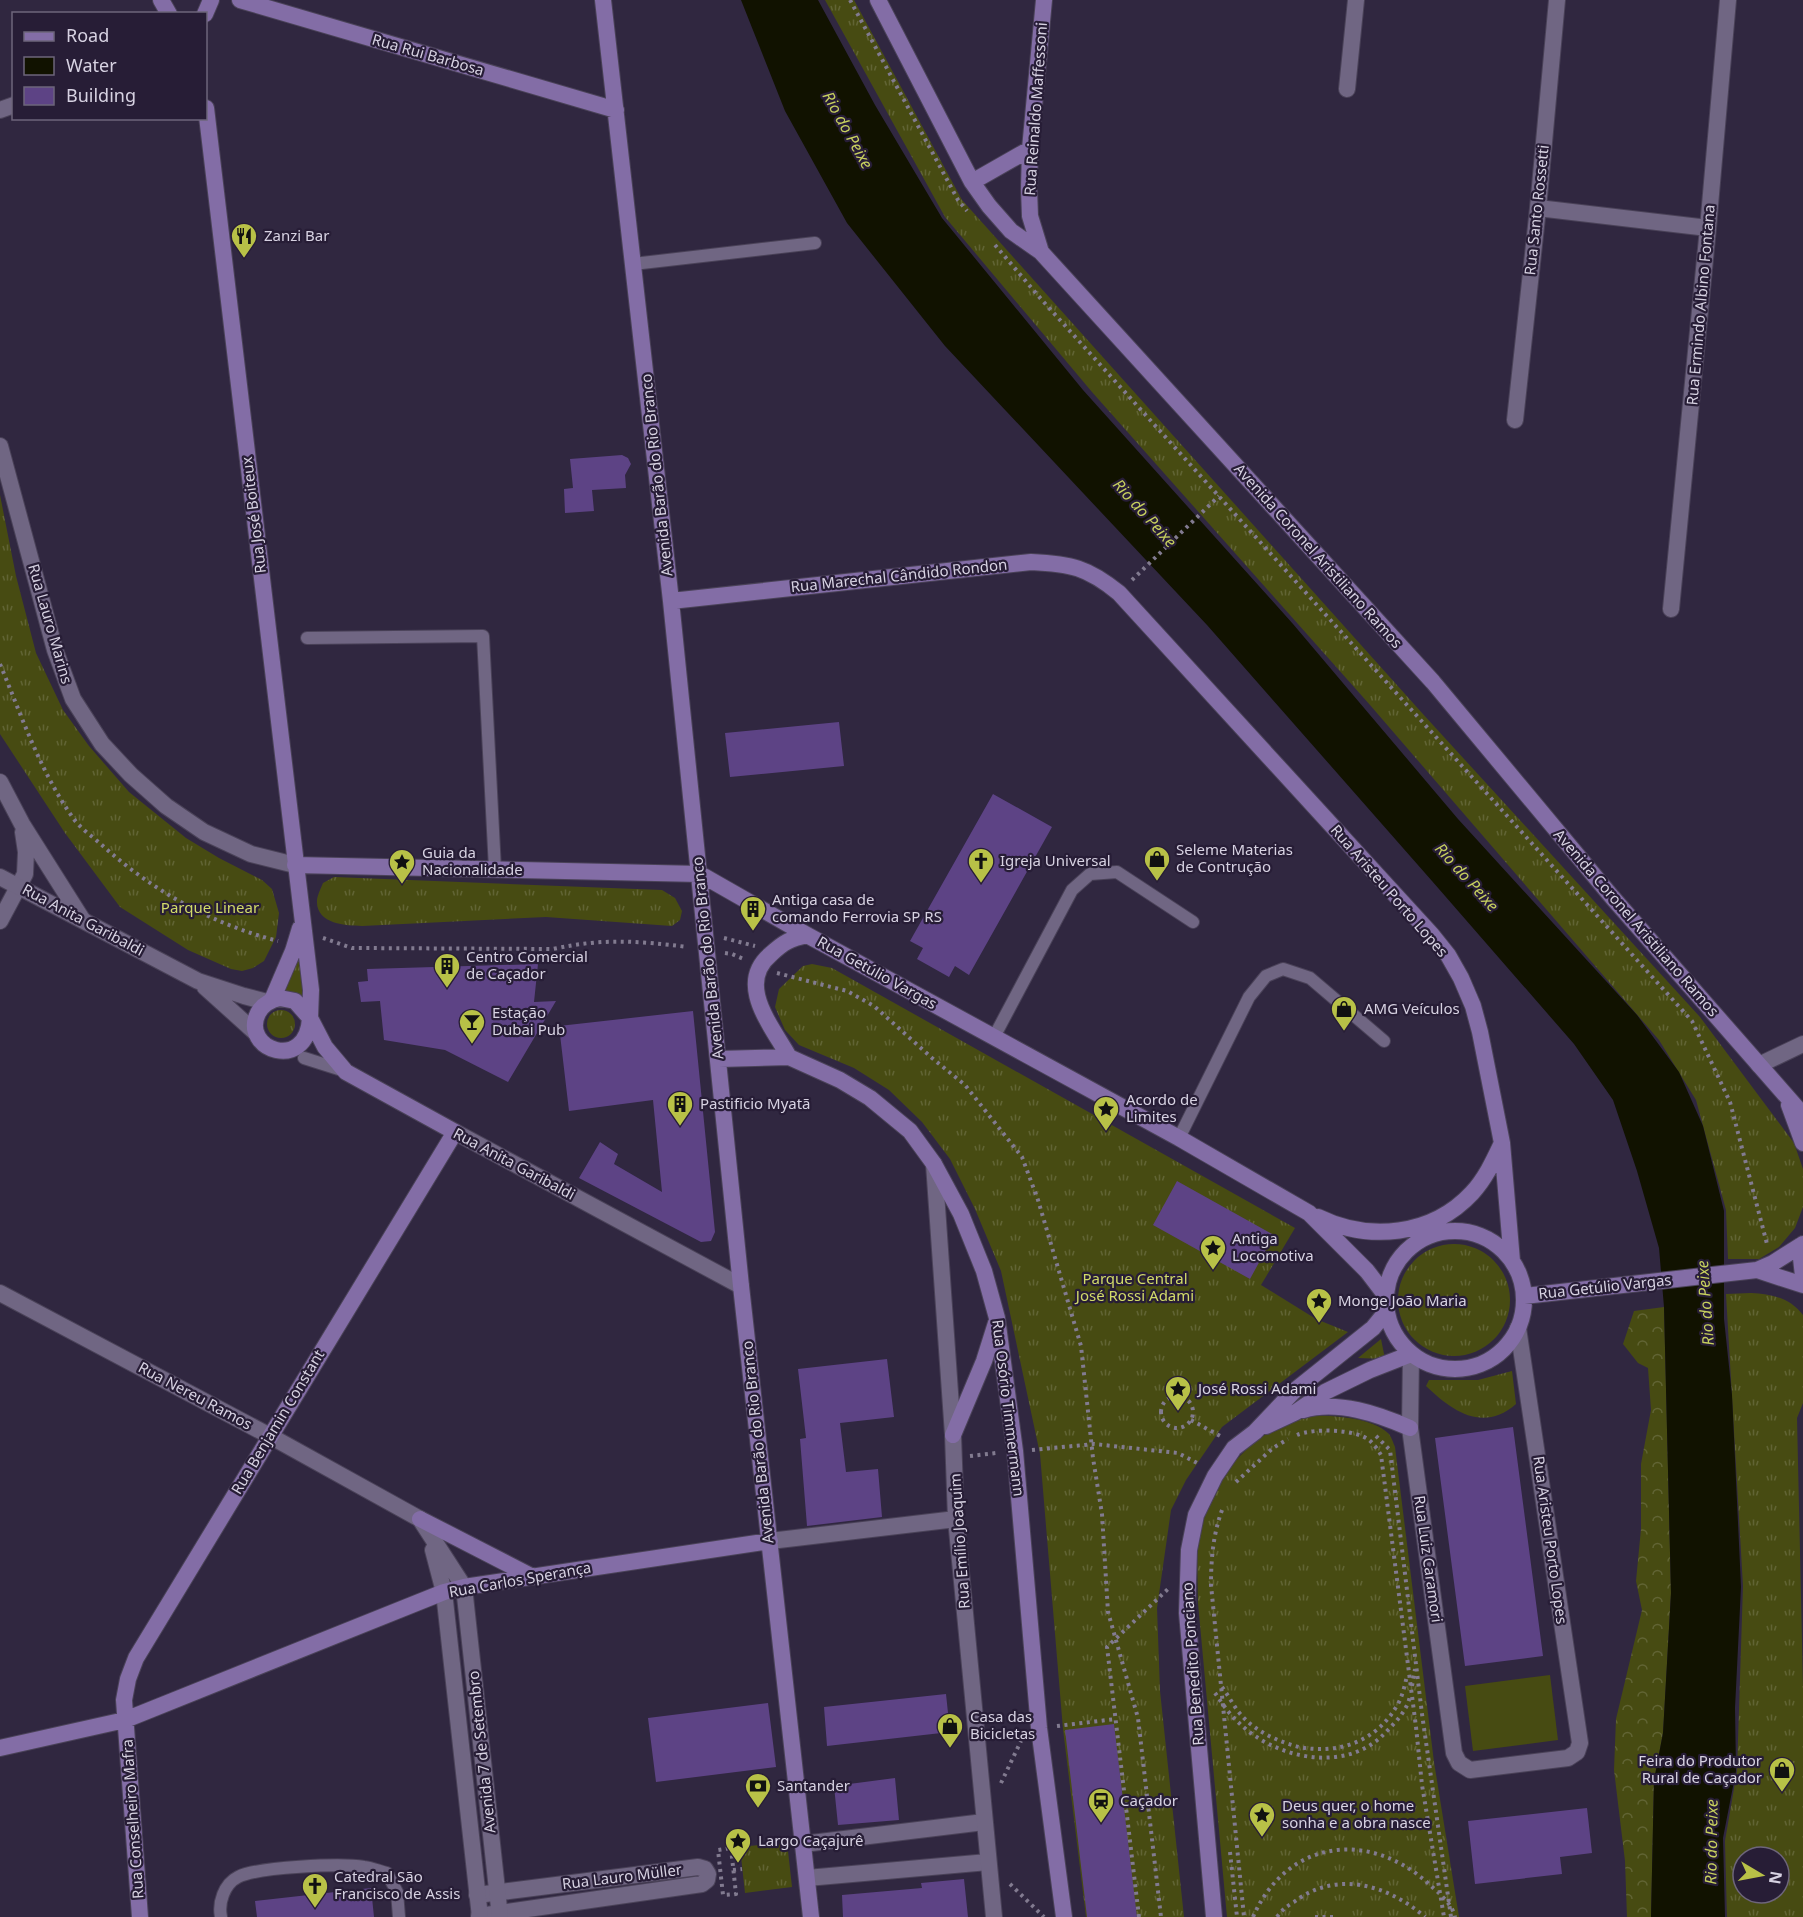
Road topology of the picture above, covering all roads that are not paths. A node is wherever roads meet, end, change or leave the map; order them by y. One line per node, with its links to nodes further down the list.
1 (240, 0): 9 (main road, Rua Rui Barbosa)
2 (603, 0): 9 (main road, Avenida Barão do Rio Branco)
3 (878, 0): 12 (main road, Avenida Coronel Aristiliano Ramos)
4 (1044, 0): 11 (main road, Rua Reinaldo Maffessoni)
5 (1356, 0): 8 (street)
6 (1557, 0): 13 (street, Rua Santo Rossetti)
7 (1728, 0): 14 (street, Rua Ermindo Albino Fontana)
8 (1347, 89)
9 (616, 110): 17 (main road, Avenida Barão do Rio Branco)
10 (207, 117): 26 (main road, Rua José Boiteux)
11 (1030, 149): 12 (main road); 16 (main road, Rua Reinaldo Maffessoni)
12 (972, 182): 16 (main road, Avenida Coronel Aristiliano Ramos)
13 (1538, 208): 14 (street); 18 (street, Rua Santo Rossetti)
14 (1708, 228): 22 (street, Rua Ermindo Albino Fontana)
15 (815, 243): 17 (lane)
16 (1041, 252): 46 (main road, Avenida Coronel Aristiliano Ramos)
17 (633, 264): 21 (main road, Avenida Barão do Rio Branco)
18 (1515, 420)
19 (0, 446): 26 (street, Rua Lauro Marins)
20 (1119, 593): 21 (main road, Rua Marechal Cândido Rondon); 52 (main road, Rua Aristeu Porto Lopes)
21 (671, 601): 28 (main road, Avenida Barão do Rio Branco)
22 (1671, 609)
23 (307, 638): 27 (lane)
24 (0, 782): 25 (street)
25 (22, 824): 30 (street); 31 (street)
26 (295, 865): 27 (main road, Rua Getúlio Vargas); 33 (main road, Rua José Boiteux)
27 (495, 870): 28 (main road, Rua Getúlio Vargas)
28 (700, 874): 35 (main road, Rua Getúlio Vargas); 45 (main road, Avenida Barão do Rio Branco)
29 (0, 877): 30 (street, Rua Anita Garibaldi)
30 (18, 886): 31 (street, Rua Anita Garibaldi); 32 (street)
31 (82, 919): 36 (street, Rua Anita Garibaldi)
32 (0, 921)
33 (302, 922): 37 (main road, Rua José Boiteux); 38 (main road, Rua José Boiteux)
34 (1193, 922): 40 (lane)
35 (807, 935): 40 (main road, Rua Getúlio Vargas); 43 (main road)
36 (198, 981): 37 (street, Rua Anita Garibaldi); 39 (street, Rua Anita Garibaldi)
37 (270, 1001): 38 (main road); 39 (main road)
38 (310, 1018): 39 (main road); 47 (main road, Rua Anita Garibaldi)
39 (256, 1033)
40 (994, 1037): 51 (main road, Rua Getúlio Vargas)
41 (1384, 1041): 51 (lane)
42 (1803, 1044): 46 (street)
43 (789, 1057): 45 (main road, Rua Osório Timmermann); 54 (main road, Rua Osório Timmermann)
44 (304, 1058): 47 (lane)
45 (719, 1059): 61 (main road, Avenida Barão do Rio Branco)
46 (1759, 1065): 48 (main road, Avenida Coronel Aristiliano Ramos)
47 (346, 1072): 50 (main road, Rua Anita Garibaldi)
48 (1786, 1096): 49 (main road, Avenida Coronel Aristiliano Ramos); 53 (main road, Avenida Coronel Aristiliano Ramos)
49 (1803, 1115)
50 (455, 1132): 61 (street, Rua Anita Garibaldi); 72 (main road, Rua Benjamin Constant)
51 (1179, 1138): 55 (main road, Rua Getúlio Vargas)
52 (1502, 1143): 55 (main road); 57 (main road, Rua Aristeu Porto Lopes)
53 (1803, 1143)
54 (934, 1164): 65 (main road, Rua Osório Timmermann); 71 (street, Rua Emílio Joaquim)
55 (1309, 1213): 64 (main road, Rua Getúlio Vargas)
56 (1803, 1244): 58 (main road, Rua Getúlio Vargas); 59 (main road)
57 (1512, 1260): 63 (main road); 64 (main road)
58 (1756, 1270): 60 (main road, Rua Getúlio Vargas); 63 (main road, Rua Getúlio Vargas)
59 (1803, 1275)
60 (1803, 1285)
61 (741, 1286): 75 (main road, Avenida Barão do Rio Branco)
62 (0, 1293): 72 (street, Rua Nereu Ramos)
63 (1524, 1296): 66 (main road)
64 (1386, 1304): 67 (main road); 70 (main road, Rua Benedito Ponciano)
65 (997, 1318): 71 (main road); 97 (main road, Rua Osório Timmermann)
66 (1518, 1328): 67 (main road); 81 (street, Rua Aristeu Porto Lopes)
67 (1411, 1354): 68 (main road, Rua Benedito Ponciano); 69 (street, Rua Luiz Caramori)
68 (1296, 1412): 69 (main road); 70 (main road, Rua Benedito Ponciano)
69 (1410, 1428): 81 (street, Rua Luiz Caramori)
70 (1255, 1432): 98 (main road, Rua Benedito Ponciano)
71 (953, 1434): 74 (street, Rua Emílio Joaquim)
72 (270, 1436): 73 (street, Rua Nereu Ramos); 79 (main road, Rua Benjamin Constant)
73 (420, 1519): 76 (main road); 77 (street, Rua Nereu Ramos); 78 (street)
74 (956, 1520): 75 (street, Rua Carlos Sperança); 84 (street, Rua Emílio Joaquim)
75 (770, 1541): 76 (main road, Rua Carlos Sperança); 85 (main road, Avenida Barão do Rio Branco)
76 (531, 1576): 77 (main road, Rua Carlos Sperança)
77 (464, 1587): 78 (main road, Rua Carlos Sperança); 82 (street, Avenida 7 de Setembro)
78 (444, 1592): 79 (main road, Rua Carlos Sperança); 83 (street, Avenida 7 de Setembro)
79 (125, 1720): 80 (main road, Rua Carlos Sperança); 91 (main road, Rua Conselheiro Mafra)
80 (0, 1748)
81 (1459, 1763)
82 (488, 1812): 83 (street); 88 (street, Avenida 7 de Setembro)
83 (468, 1814): 89 (street, Avenida 7 de Setembro)
84 (984, 1822): 85 (street); 86 (street, Rua Emílio Joaquim)
85 (803, 1844): 87 (main road, Avenida Barão do Rio Branco)
86 (988, 1862): 87 (street); 96 (street, Rua Emílio Joaquim)
87 (807, 1878): 95 (main road, Avenida Barão do Rio Branco)
88 (497, 1893): 89 (street, Rua Lauro Müller); 90 (street, Avenida 7 de Setembro); 90 (street, Rua Lauro Müller)
89 (477, 1895): 94 (street, Avenida 7 de Setembro)
90 (500, 1915): 94 (street, Rua Lauro Müller)
91 (140, 1917)
92 (221, 1917): 93 (lane)
93 (399, 1917)
94 (480, 1917)
95 (811, 1917)
96 (994, 1917)
97 (1064, 1917)
98 (1214, 1917)

